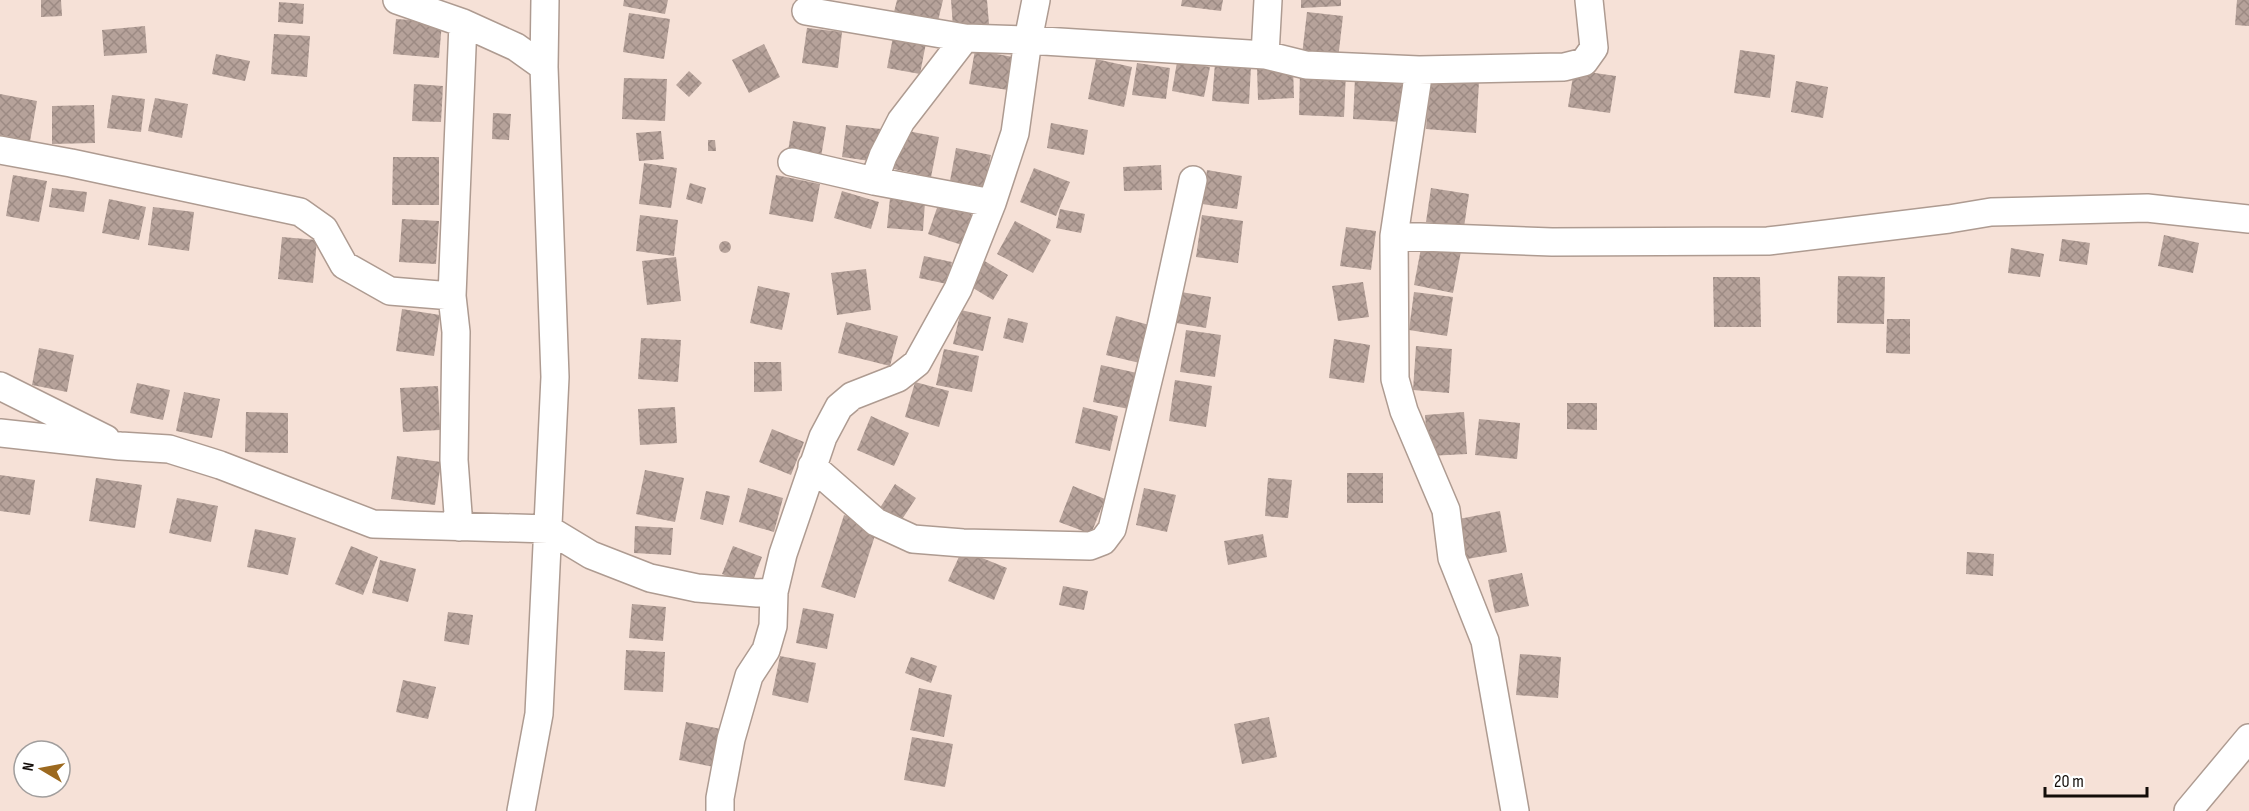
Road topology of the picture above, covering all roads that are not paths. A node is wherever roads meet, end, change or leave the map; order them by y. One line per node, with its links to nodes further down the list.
1 (397, 0): 7 (street)
2 (545, 0): 11 (street)
3 (1036, 0): 9 (street)
4 (1268, 0): 10 (street)
5 (1589, 0): 12 (street)
6 (806, 11): 8 (street)
7 (463, 23): 11 (street); 20 (street)
8 (965, 38): 9 (street); 16 (street)
9 (1028, 40): 10 (street); 17 (street)
10 (1265, 55): 12 (street)
11 (544, 68): 26 (street)
12 (1419, 70): 19 (street)
13 (0, 150): 20 (street)
14 (792, 162): 16 (street)
15 (1193, 180): 24 (street)
16 (874, 181): 17 (street)
17 (992, 202): 24 (street)
18 (2249, 219): 19 (street)
19 (1394, 236): 31 (street)
20 (452, 296): 25 (street)
21 (0, 386): 23 (street)
22 (0, 433): 23 (street)
23 (120, 446): 25 (street)
24 (812, 466): 27 (street)
25 (459, 527): 26 (street)
26 (548, 530): 27 (street); 29 (street)
27 (774, 592): 30 (street)
28 (2249, 738): 32 (street)
29 (521, 811)
30 (720, 811)
31 (1515, 811)
32 (2188, 811)

